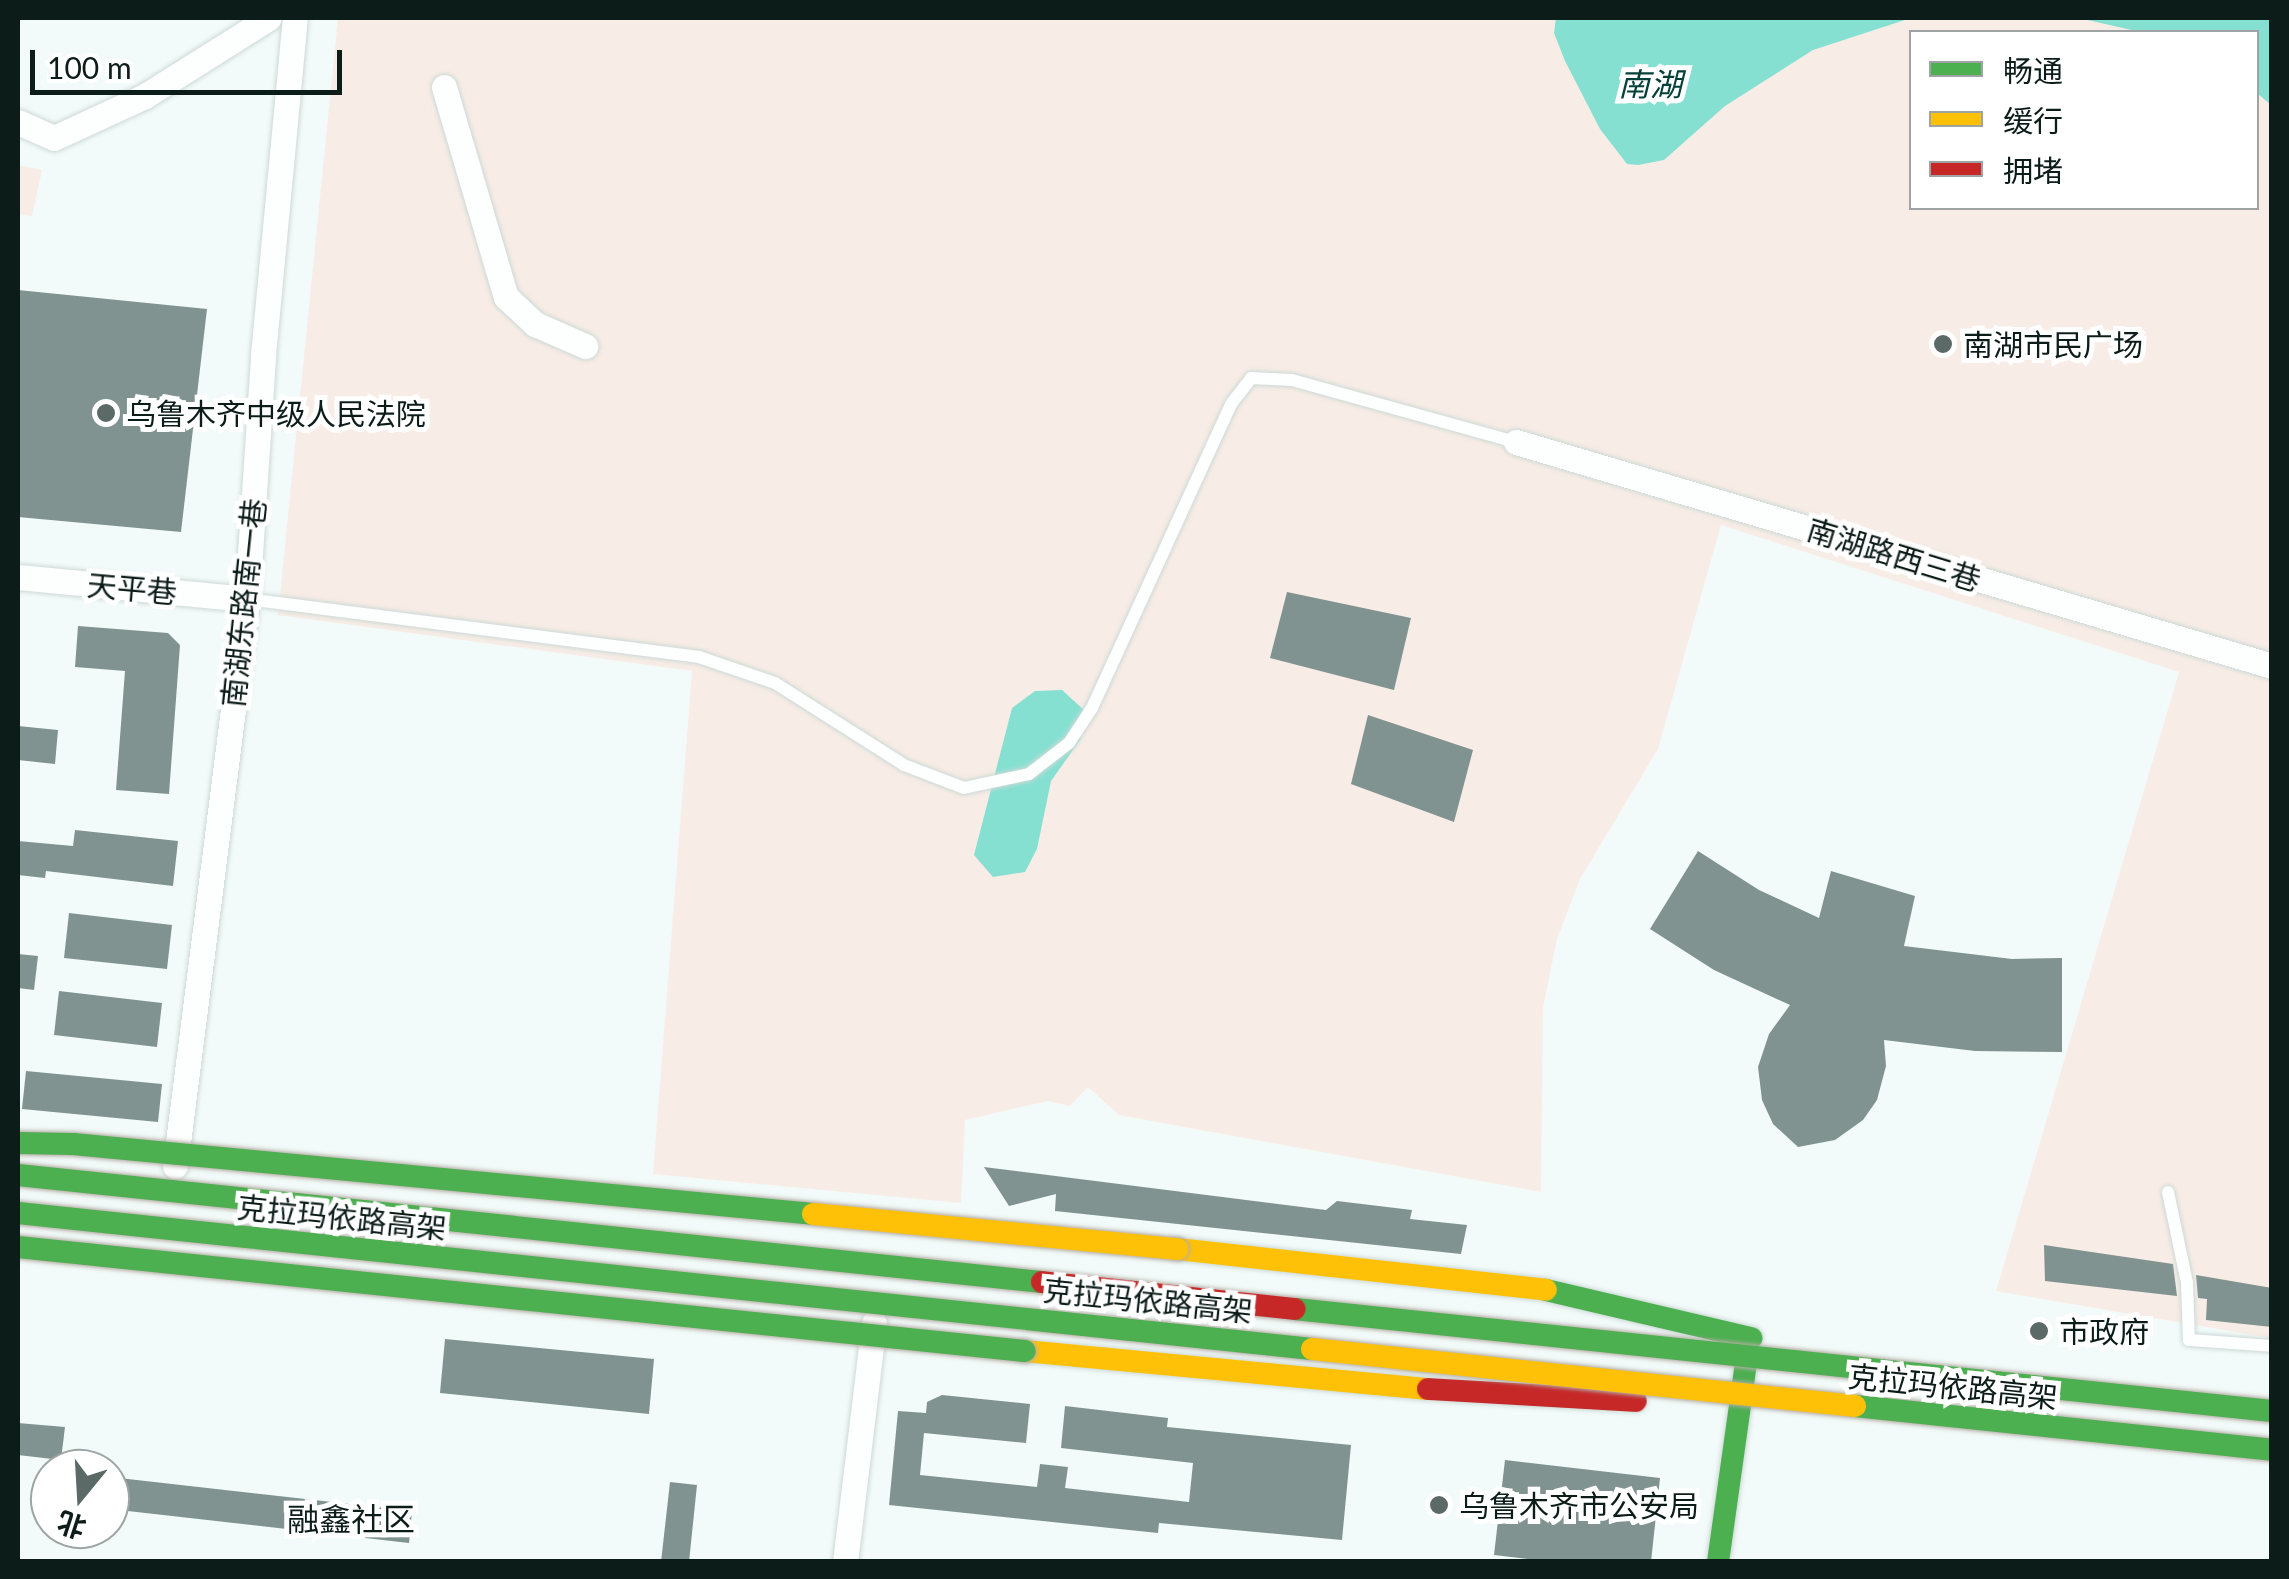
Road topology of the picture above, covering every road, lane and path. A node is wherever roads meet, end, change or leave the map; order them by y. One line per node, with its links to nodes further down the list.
1 (268, 18): 4 (street)
2 (295, 18): 8 (street, 南湖东路南一巷)
3 (444, 87): 5 (street)
4 (18, 122)
5 (585, 346)
6 (1516, 442): 8 (lane); 9 (street, 南湖路西三巷)
7 (18, 577): 8 (street, 天平巷)
8 (247, 599): 12 (street, 南湖东路南一巷)
9 (2272, 666)
10 (18, 1143): 18 (main road, bridge)
11 (18, 1175): 19 (main road, 克拉玛依路高架, bridge)
12 (173, 1186)
13 (2168, 1192): 17 (lane)
14 (18, 1214): 20 (main road, 克拉玛依路高架, bridge)
15 (18, 1248): 18 (main road, bridge)
16 (877, 1294): 21 (street)
17 (2272, 1346)
18 (1739, 1404): 22 (main road)
19 (2272, 1411)
20 (2272, 1450)
21 (845, 1562)
22 (1718, 1562)

